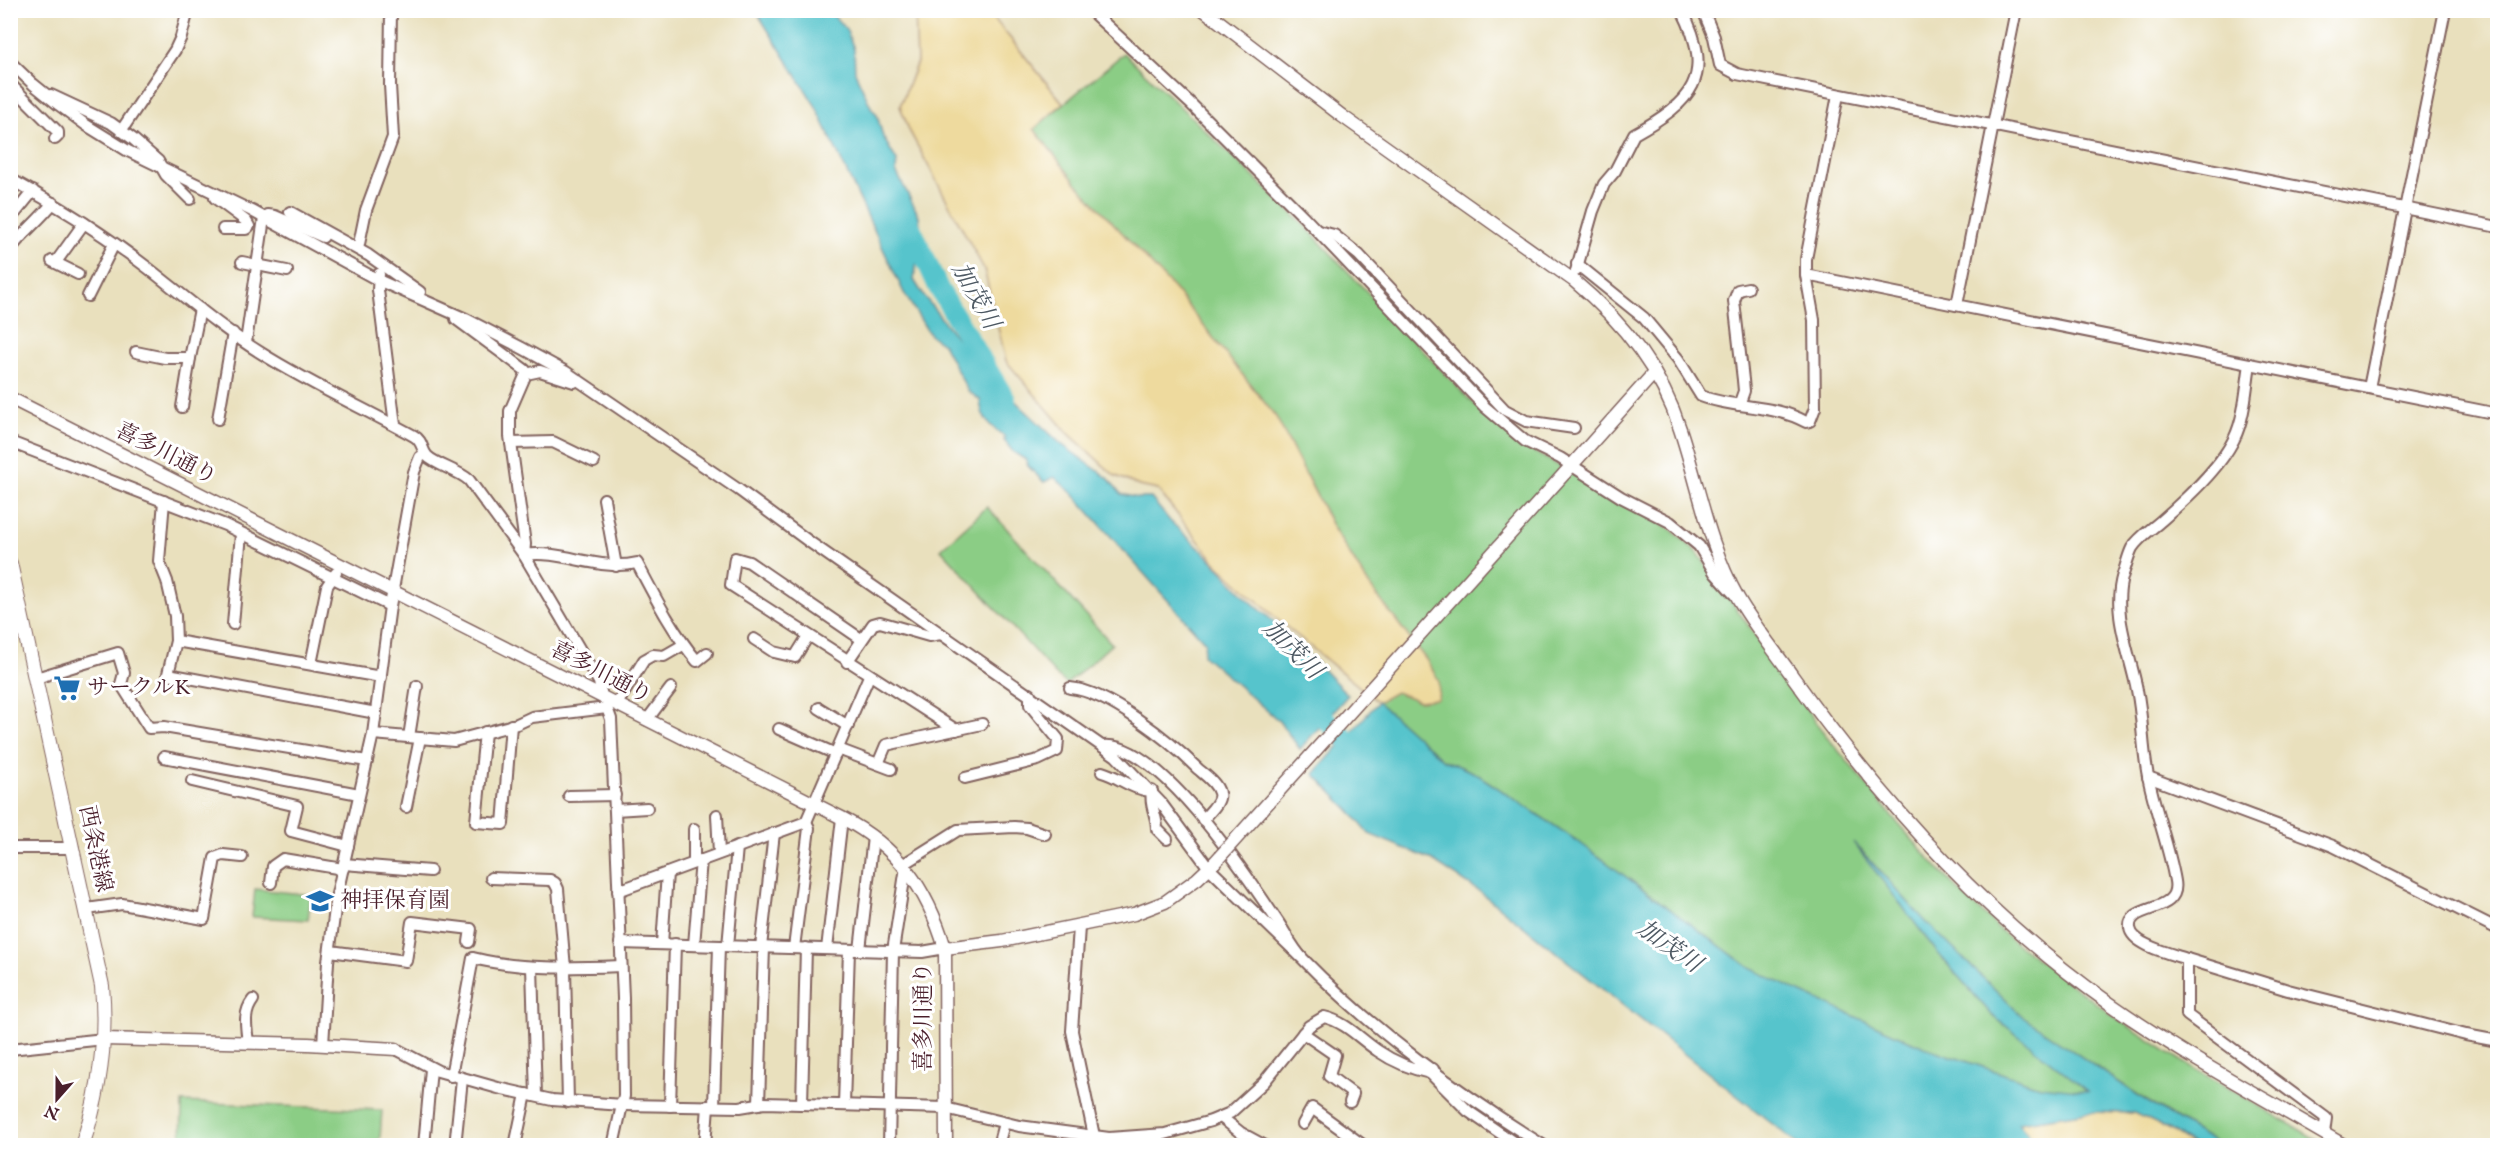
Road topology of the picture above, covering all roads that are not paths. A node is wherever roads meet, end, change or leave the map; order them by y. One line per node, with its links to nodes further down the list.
1 (188, 10): 16 (street)
2 (391, 10): 34 (street)
3 (1090, 10): 31 (street)
4 (1204, 10): 42 (street)
5 (1682, 10): 36 (street)
6 (1702, 10): 13 (street)
7 (2016, 10): 15 (street)
8 (2445, 10): 24 (street)
9 (10, 62): 12 (street)
10 (10, 74): 14 (street)
11 (10, 84): 14 (street)
12 (44, 93): 16 (street); 18 (street)
13 (1838, 95): 15 (street); 40 (street)
14 (27, 99): 17 (street)
15 (1993, 125): 24 (street); 45 (street)
16 (121, 131): 18 (street)
17 (55, 139)
18 (162, 168): 21 (street); 22 (street)
19 (10, 178): 20 (street)
20 (33, 191): 23 (street); 25 (street)
21 (212, 192): 27 (street); 30 (street)
22 (190, 199)
23 (53, 203): 28 (street); 33 (street)
24 (2405, 208): 29 (street); 56 (street)
25 (16, 212)
26 (290, 212): 34 (street)
27 (264, 218): 34 (street); 37 (street); 41 (street)
28 (84, 223): 32 (street); 39 (street)
29 (2498, 227)
30 (223, 229)
31 (1318, 231): 63 (street); 68 (street)
32 (114, 244): 44 (street); 47 (street)
33 (10, 249)
34 (358, 249): 41 (street); 46 (street)
35 (242, 262): 37 (street)
36 (1578, 264): 42 (street); 58 (street)
37 (257, 265): 38 (street); 49 (street)
38 (287, 271)
39 (78, 274)
40 (1806, 274): 45 (street); 58 (street)
41 (378, 280): 46 (street); 62 (street)
42 (1573, 280): 53 (street)
43 (1748, 288): 58 (street)
44 (88, 296)
45 (1957, 305): 52 (street)
46 (441, 307): 54 (street); 55 (street)
47 (200, 309): 48 (street); 51 (street)
48 (233, 333): 49 (street); 61 (street)
49 (246, 342): 62 (street)
50 (136, 352): 51 (street)
51 (190, 358): 59 (street)
52 (2250, 364): 56 (street); 116 (street)
53 (1654, 373): 68 (street); 78 (street)
54 (526, 374): 55 (street); 65 (street)
55 (584, 384): 81 (street)
56 (2369, 388): 60 (street)
57 (10, 398): 74 (street, 喜多川通り)
58 (1739, 405)
59 (182, 407)
60 (2498, 414)
61 (218, 418)
62 (395, 425): 66 (street)
63 (1574, 428)
64 (10, 442): 70 (street)
65 (511, 443): 67 (street); 72 (street)
66 (425, 454): 72 (street); 77 (street)
67 (594, 462)
68 (1571, 466): 78 (street); 143 (street, bridge)
69 (604, 499): 75 (street)
70 (164, 501): 71 (street); 85 (street)
71 (241, 534): 76 (street); 80 (street)
72 (524, 555): 75 (street); 97 (street)
73 (10, 563): 92 (main road, 西条港線)
74 (340, 564): 76 (street); 77 (street, 喜多川通り)
75 (616, 566): 86 (street)
76 (333, 578): 79 (street); 89 (street)
77 (394, 592): 79 (street); 97 (street, 喜多川通り)
78 (1739, 600): 198 (street)
79 (390, 606): 91 (street)
80 (232, 624)
81 (941, 634): 84 (street); 96 (street)
82 (808, 636): 83 (street); 84 (street); 88 (street)
83 (754, 639)
84 (861, 639): 88 (street)
85 (176, 641): 89 (street); 99 (street)
86 (683, 645): 87 (street); 97 (street)
87 (707, 653)
88 (847, 662): 90 (street)
89 (311, 664): 91 (street)
90 (869, 675): 103 (street); 105 (street)
91 (381, 677): 99 (street)
92 (36, 678): 112 (street); 139 (main road, 西条港線)
93 (417, 686): 108 (street)
94 (671, 688): 100 (street)
95 (1070, 688): 129 (street)
96 (1030, 694): 109 (street); 117 (street)
97 (609, 703): 100 (street, 喜多川通り); 102 (street); 121 (street)
98 (819, 708): 103 (street)
99 (376, 713): 107 (street)
100 (647, 720): 123 (street, 喜多川通り)
101 (981, 724): 105 (street)
102 (511, 725): 106 (street); 106 (street)
103 (848, 726): 110 (street)
104 (779, 729): 110 (street)
105 (956, 730): 113 (street)
106 (485, 732): 108 (street)
107 (373, 734): 108 (street); 112 (street)
108 (415, 738): 124 (street)
109 (1104, 746): 119 (street); 129 (street)
110 (837, 752): 113 (street); 123 (street)
111 (164, 757): 120 (street)
112 (367, 762): 120 (street)
113 (878, 764): 114 (street)
114 (891, 770)
115 (1102, 772): 119 (street)
116 (2148, 777): 153 (street); 169 (street)
117 (965, 778)
118 (192, 781): 136 (street)
119 (1152, 791): 135 (street); 143 (street)
120 (359, 794): 136 (street)
121 (615, 795): 122 (street); 126 (street)
122 (569, 796)
123 (815, 805): 128 (street, 喜多川通り); 130 (street)
124 (406, 807)
125 (647, 808): 126 (street)
126 (615, 810): 150 (street)
127 (717, 815): 140 (street)
128 (842, 818): 134 (street, 喜多川通り); 164 (street)
129 (1203, 820): 168 (street)
130 (806, 822): 132 (street); 161 (street)
131 (694, 829): 142 (street)
132 (774, 833): 137 (street); 160 (street)
133 (1046, 834): 144 (street)
134 (873, 837): 144 (street, 喜多川通り); 165 (street)
135 (1167, 839)
136 (348, 846): 145 (street)
137 (737, 847): 140 (street); 159 (street)
138 (10, 848): 139 (street)
139 (73, 848): 151 (main road, 西条港線)
140 (719, 853): 142 (street)
141 (242, 856): 151 (street)
142 (697, 862): 147 (street); 158 (street)
143 (1212, 865): 152 (street); 168 (street)
144 (905, 866): 163 (street, 喜多川通り); 167 (street)
145 (343, 867): 146 (street); 149 (street); 166 (street)
146 (430, 871)
147 (667, 873): 150 (street); 156 (street)
148 (492, 878): 172 (street)
149 (271, 883)
150 (618, 891): 155 (street)
151 (87, 909): 175 (main road, 西条港線)
152 (1079, 927): 163 (street); 200 (street)
153 (2498, 928)
154 (469, 942): 166 (street)
155 (620, 942): 156 (street); 170 (street)
156 (662, 944): 157 (street)
157 (675, 944): 158 (street); 191 (street)
158 (694, 945): 159 (street)
159 (723, 946): 160 (street); 192 (street)
160 (762, 947): 161 (street); 187 (street)
161 (794, 948): 162 (street)
162 (806, 948): 164 (street); 188 (street)
163 (945, 948): 167 (street); 194 (street, 喜多川通り)
164 (827, 949): 165 (street)
165 (854, 950): 167 (street); 190 (street)
166 (330, 951): 178 (street)
167 (893, 951): 193 (street)
168 (1301, 957): 182 (street)
169 (2187, 959): 176 (street); 198 (street)
170 (621, 966): 172 (street); 189 (street)
171 (532, 967): 172 (street); 183 (street); 184 (street)
172 (565, 968): 185 (street)
173 (253, 1000): 177 (street)
174 (1303, 1033): 182 (street); 186 (street); 195 (street)
175 (104, 1039): 177 (street); 179 (street); 203 (main road, 西条港線)
176 (2498, 1041)
177 (248, 1042): 178 (street)
178 (323, 1045): 180 (street)
179 (10, 1048)
180 (396, 1049): 181 (street)
181 (431, 1069): 183 (street); 204 (street)
182 (1431, 1071): 214 (street); 215 (street)
183 (457, 1077): 184 (street); 205 (street)
184 (531, 1095): 185 (street); 206 (street)
185 (568, 1101): 189 (street)
186 (1350, 1102)
187 (759, 1104): 188 (street); 192 (street)
188 (802, 1104): 190 (street)
189 (623, 1105): 191 (street); 207 (street)
190 (844, 1105): 193 (street)
191 (670, 1106): 192 (street)
192 (711, 1106): 208 (street)
193 (889, 1106): 194 (street); 209 (street)
194 (945, 1108): 196 (street); 210 (street, 喜多川通り)
195 (1221, 1117): 199 (street); 201 (street)
196 (1004, 1123): 200 (street); 211 (street)
197 (1303, 1124): 202 (street)
198 (2324, 1133): 216 (street)
199 (1165, 1134): 200 (street); 212 (street)
200 (1094, 1136)
201 (1245, 1141): 213 (street)
202 (1360, 1145)
203 (82, 1146)
204 (424, 1146)
205 (455, 1146)
206 (515, 1146)
207 (613, 1146)
208 (705, 1146)
209 (889, 1146)
210 (946, 1146)
211 (998, 1146)
212 (1166, 1146)
213 (1265, 1146)
214 (1519, 1146)
215 (1544, 1146)
216 (2345, 1146)

